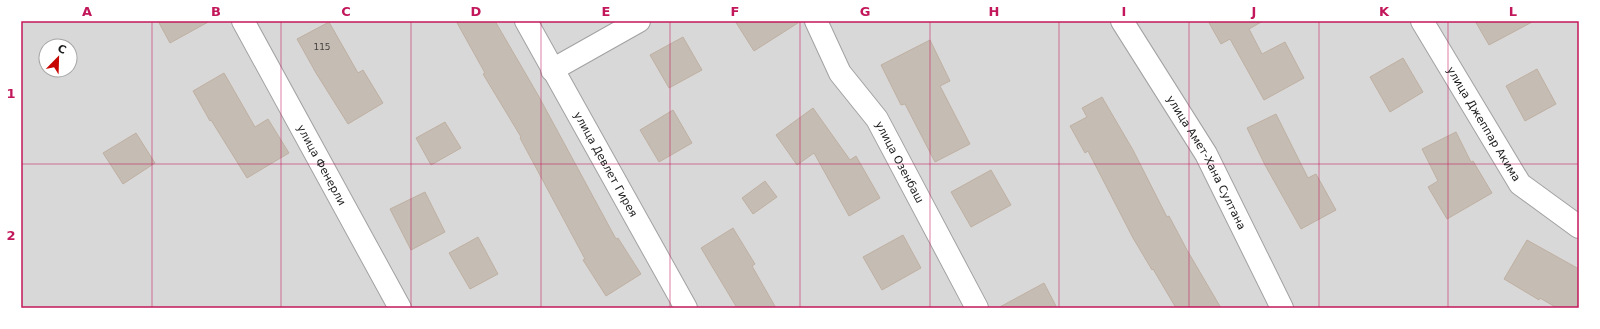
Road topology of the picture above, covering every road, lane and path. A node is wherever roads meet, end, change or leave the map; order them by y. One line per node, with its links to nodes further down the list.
1 (243, 21): 9 (street, улица Фенерли)
2 (526, 21): 7 (street, улица Девлет Гирея)
3 (639, 21): 7 (street)
4 (816, 21): 11 (street, улица Озенбаш)
5 (1122, 21): 12 (street, улица Амет-Хана Султана)
6 (1422, 21): 8 (street, улица Джеппар Акима)
7 (552, 70): 10 (street, улица Девлет Гирея)
8 (1579, 227)
9 (400, 308)
10 (686, 308)
11 (977, 308)
12 (1282, 308)

